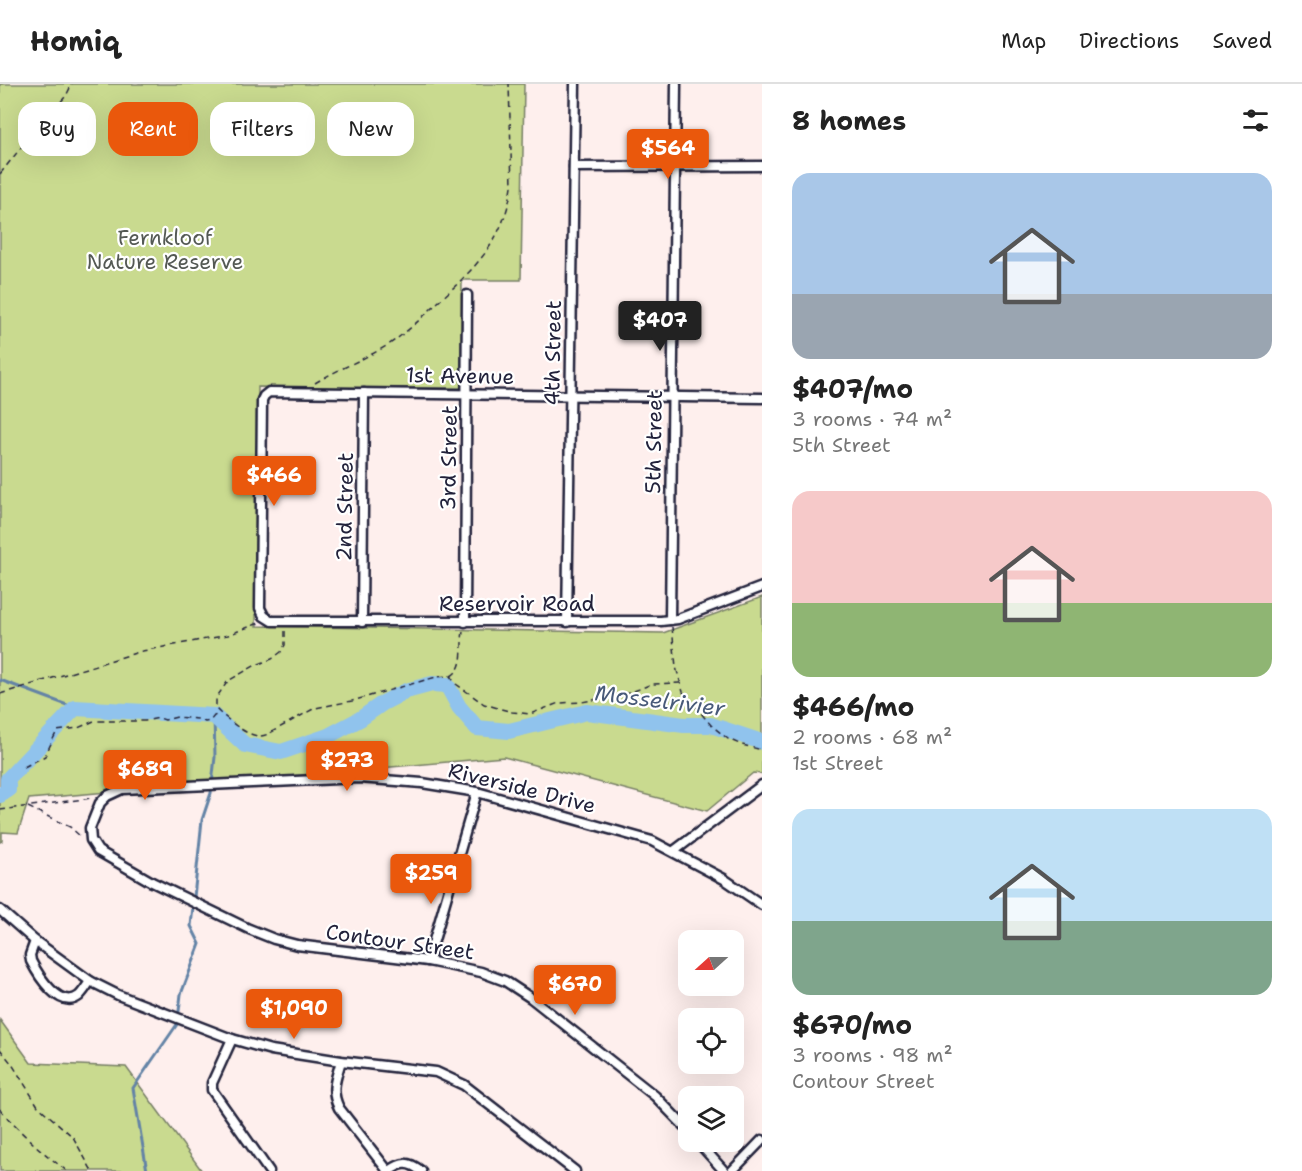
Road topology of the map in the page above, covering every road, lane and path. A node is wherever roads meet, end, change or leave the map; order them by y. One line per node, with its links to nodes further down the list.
1 (72, 84): 8 (path)
2 (509, 84): 10 (path)
3 (575, 84): 7 (street, 4th Street)
4 (676, 84): 5 (street, 5th Street)
5 (675, 166): 6 (street); 7 (street); 14 (street, 5th Street)
6 (762, 166)
7 (574, 167): 13 (street, 4th Street)
8 (0, 174)
9 (467, 295): 12 (street, 3rd Street)
10 (300, 392): 11 (street, 1st Avenue); 17 (street, 1st Avenue)
11 (364, 393): 12 (street, 1st Avenue); 20 (street, 2nd Street)
12 (468, 394): 13 (street, 1st Avenue); 21 (street, 3rd Street)
13 (570, 395): 14 (street, 1st Avenue); 22 (street, 4th Street)
14 (673, 397): 15 (street, 1st Avenue); 18 (street, 5th Street)
15 (762, 398)
16 (762, 587): 18 (street, Reservoir Road)
17 (266, 619): 19 (street, Reservoir Road); 25 (path)
18 (670, 621): 22 (street, Reservoir Road); 24 (path)
19 (285, 622): 20 (street, Reservoir Road); 26 (path)
20 (362, 622): 21 (street, Reservoir Road)
21 (465, 622): 22 (street, Reservoir Road); 23 (path)
22 (567, 622)
23 (450, 676): 24 (path); 26 (path)
24 (680, 683): 27 (path)
25 (0, 694)
26 (220, 713): 28 (path)
27 (762, 750)
28 (24, 767)
29 (762, 785): 35 (street)
30 (477, 792): 31 (street, Riverside Drive); 35 (street, Riverside Drive); 39 (street)
31 (107, 796): 32 (path); 39 (street, Contour Street)
32 (28, 807): 33 (path); 34 (path)
33 (0, 810)
34 (84, 839)
35 (674, 851): 36 (street, Riverside Drive)
36 (762, 905)
37 (0, 910): 38 (street)
38 (35, 941): 40 (street); 40 (street)
39 (428, 961): 45 (street, Contour Street)
40 (90, 981): 41 (street)
41 (232, 1039): 43 (street); 50 (street)
42 (0, 1049): 49 (path)
43 (341, 1061): 51 (street); 53 (street)
44 (0, 1109): 48 (path)
45 (678, 1120)
46 (762, 1140): 55 (street)
47 (707, 1152): 54 (street)
48 (67, 1171)
49 (92, 1171)
50 (269, 1171)
51 (388, 1171): 52 (street)
52 (421, 1171)
53 (574, 1171)
54 (724, 1171)
55 (732, 1171)

